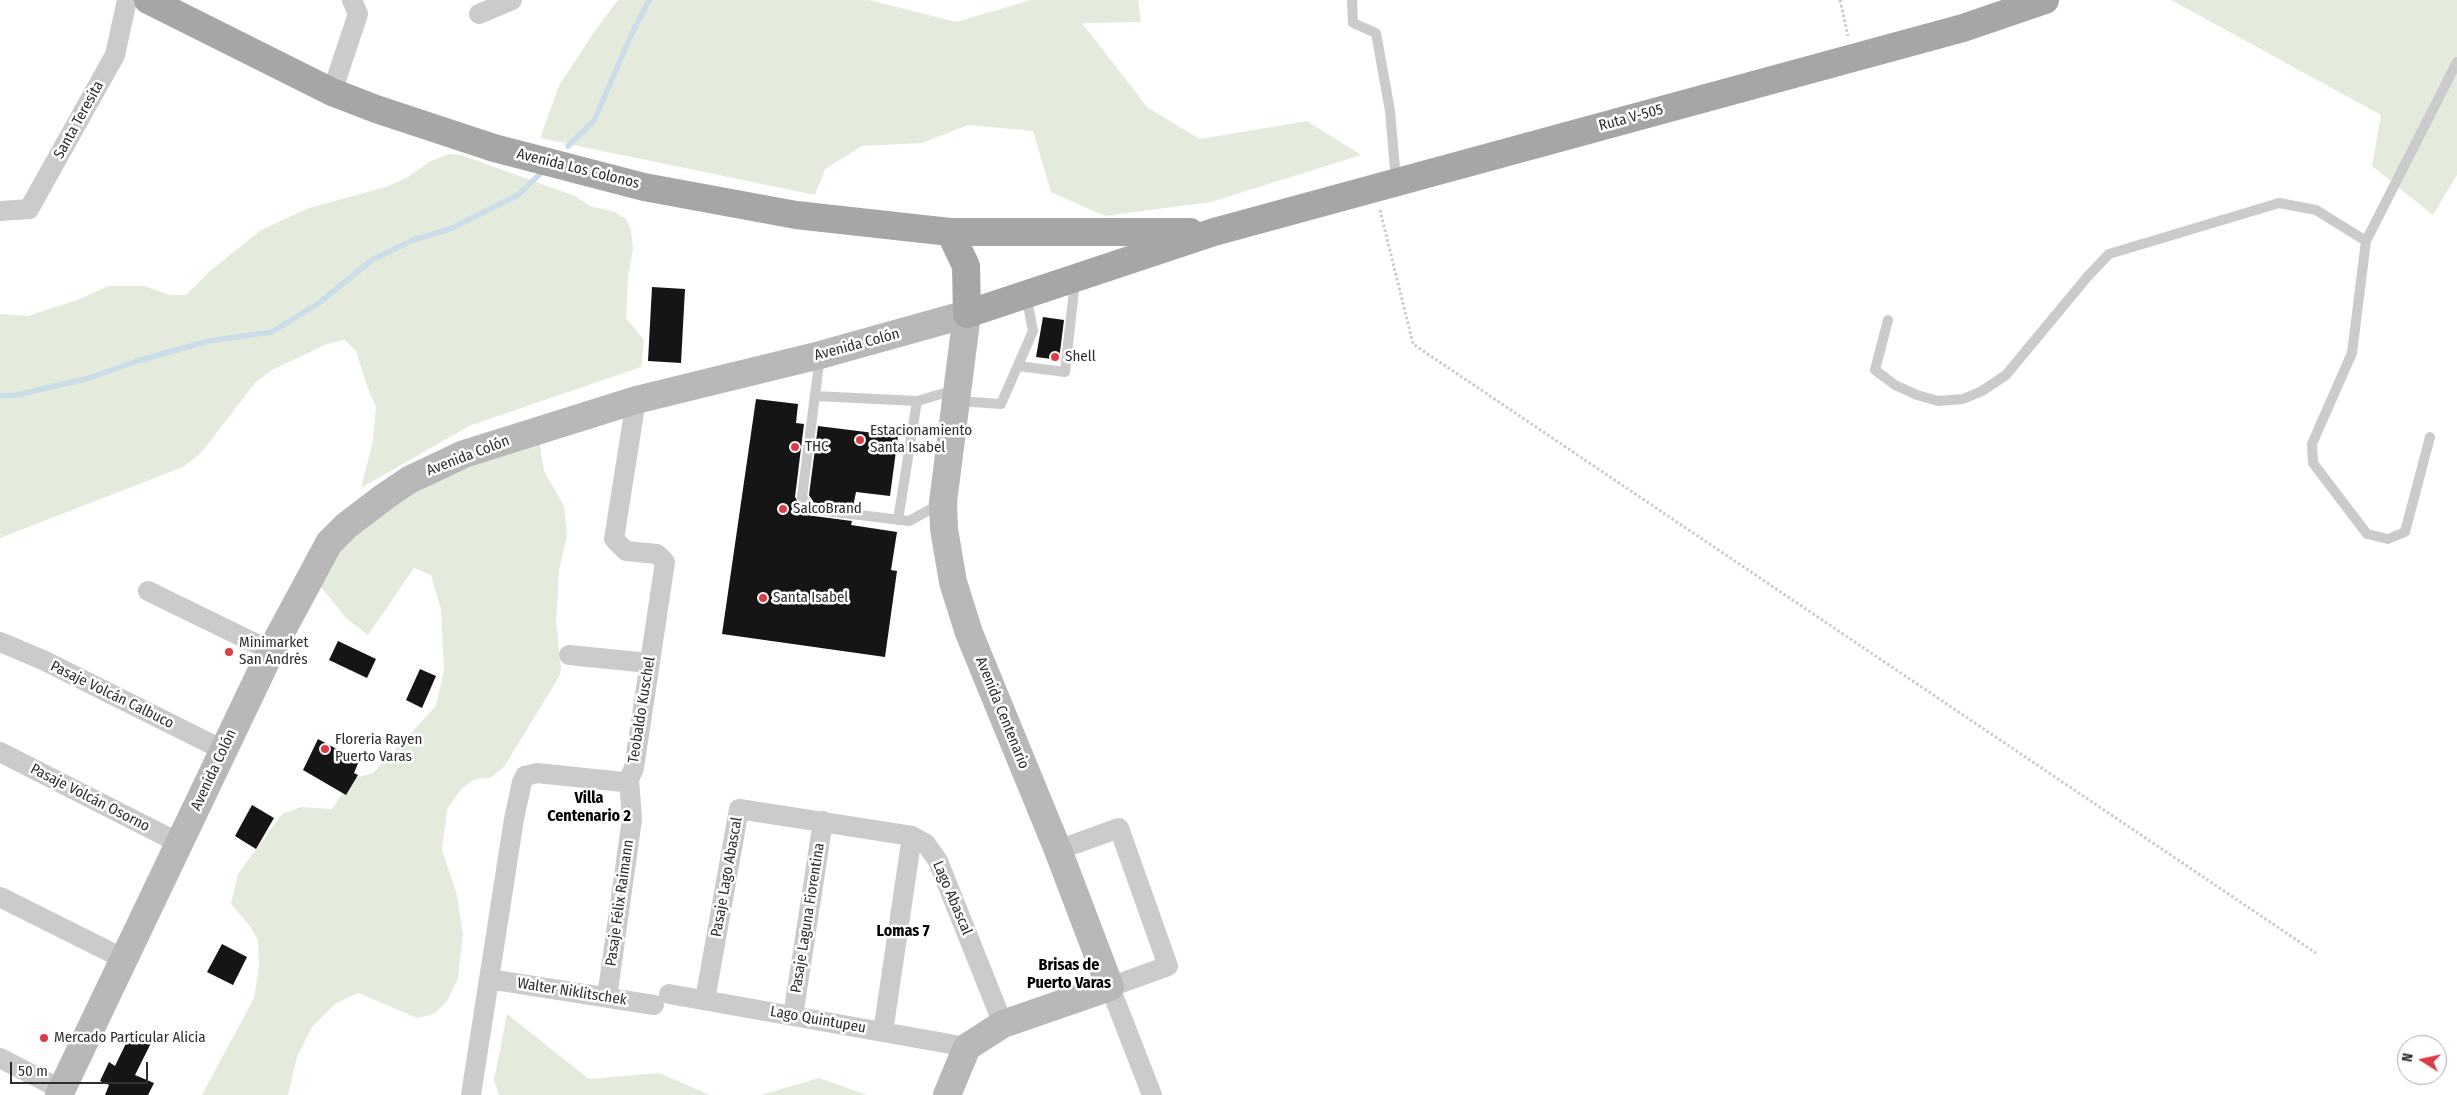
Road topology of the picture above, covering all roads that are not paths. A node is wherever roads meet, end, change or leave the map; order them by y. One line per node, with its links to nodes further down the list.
1 (127, 0): 11 (street, Santa Teresita)
2 (148, 0): 9 (main road, Avenida Los Colonos)
3 (352, 0): 9 (street)
4 (512, 0): 7 (street)
5 (1352, 0): 10 (lane)
6 (2045, 0): 10 (main road, Ruta V-505)
7 (478, 14)
8 (2457, 62): 14 (lane)
9 (332, 92): 12 (main road, Avenida Los Colonos)
10 (1385, 185): 13 (main road, Ruta V-505)
11 (0, 211)
12 (950, 232): 13 (main road, Avenida Los Colonos); 17 (main road)
13 (1214, 232): 15 (main road, Avenida Colón)
14 (2366, 241): 18 (lane); 25 (lane)
15 (1076, 278): 16 (main road, Avenida Colón); 20 (lane)
16 (1026, 294): 17 (main road, Avenida Colón); 20 (lane)
17 (967, 314): 19 (main road, Avenida Colón); 21 (main road, Avenida Centenario)
18 (1888, 320)
19 (820, 355): 22 (lane); 23 (main road, Avenida Colón)
20 (1018, 366): 21 (lane)
21 (955, 395): 24 (lane); 26 (main road, Avenida Centenario)
22 (815, 396): 24 (lane); 27 (lane)
23 (636, 400): 30 (main road, Avenida Colón); 32 (street, Teobaldo Kuschel)
24 (917, 402): 27 (lane)
25 (2430, 436)
26 (942, 502): 27 (lane); 39 (main road, Avenida Centenario)
27 (898, 520)
28 (148, 591): 30 (street)
29 (0, 642): 33 (street, Pasaje Volcán Calbuco)
30 (271, 650): 33 (main road, Avenida Colón)
31 (568, 655): 32 (street)
32 (649, 664): 35 (street, Teobaldo Kuschel)
33 (223, 750): 38 (main road, Avenida Colón)
34 (0, 752): 38 (street, Pasaje Volcán Osorno)
35 (629, 779): 42 (street, Teobaldo Kuschel); 44 (street, Pasaje Félix Raimann)
36 (823, 821): 37 (street, Lago Abascal); 46 (street, Pasaje Lago Abascal); 47 (street, Pasaje Laguna Fiorentina)
37 (912, 836): 48 (street, Lago Abascal); 49 (street)
38 (179, 843): 41 (main road, Avenida Colón)
39 (1058, 850): 43 (main road, Avenida Centenario); 43 (street)
40 (0, 897): 41 (street)
41 (124, 959): 52 (main road, Avenida Colón)
42 (489, 978): 44 (street, Walter Niklitschek); 53 (street, Teobaldo Kuschel)
43 (1110, 986): 48 (main road); 55 (street, Avenida Centenario)
44 (607, 997): 45 (street, Walter Niklitschek)
45 (661, 1000): 46 (street, Lago Quintupeu)
46 (705, 1000): 47 (street, Lago Quintupeu)
47 (792, 1016): 49 (street, Lago Quintupeu)
48 (1003, 1024): 50 (main road)
49 (884, 1032): 50 (street, Lago Quintupeu)
50 (967, 1047): 54 (main road)
51 (0, 1058): 52 (street)
52 (60, 1093)
53 (471, 1095)
54 (946, 1095)
55 (1152, 1095)

